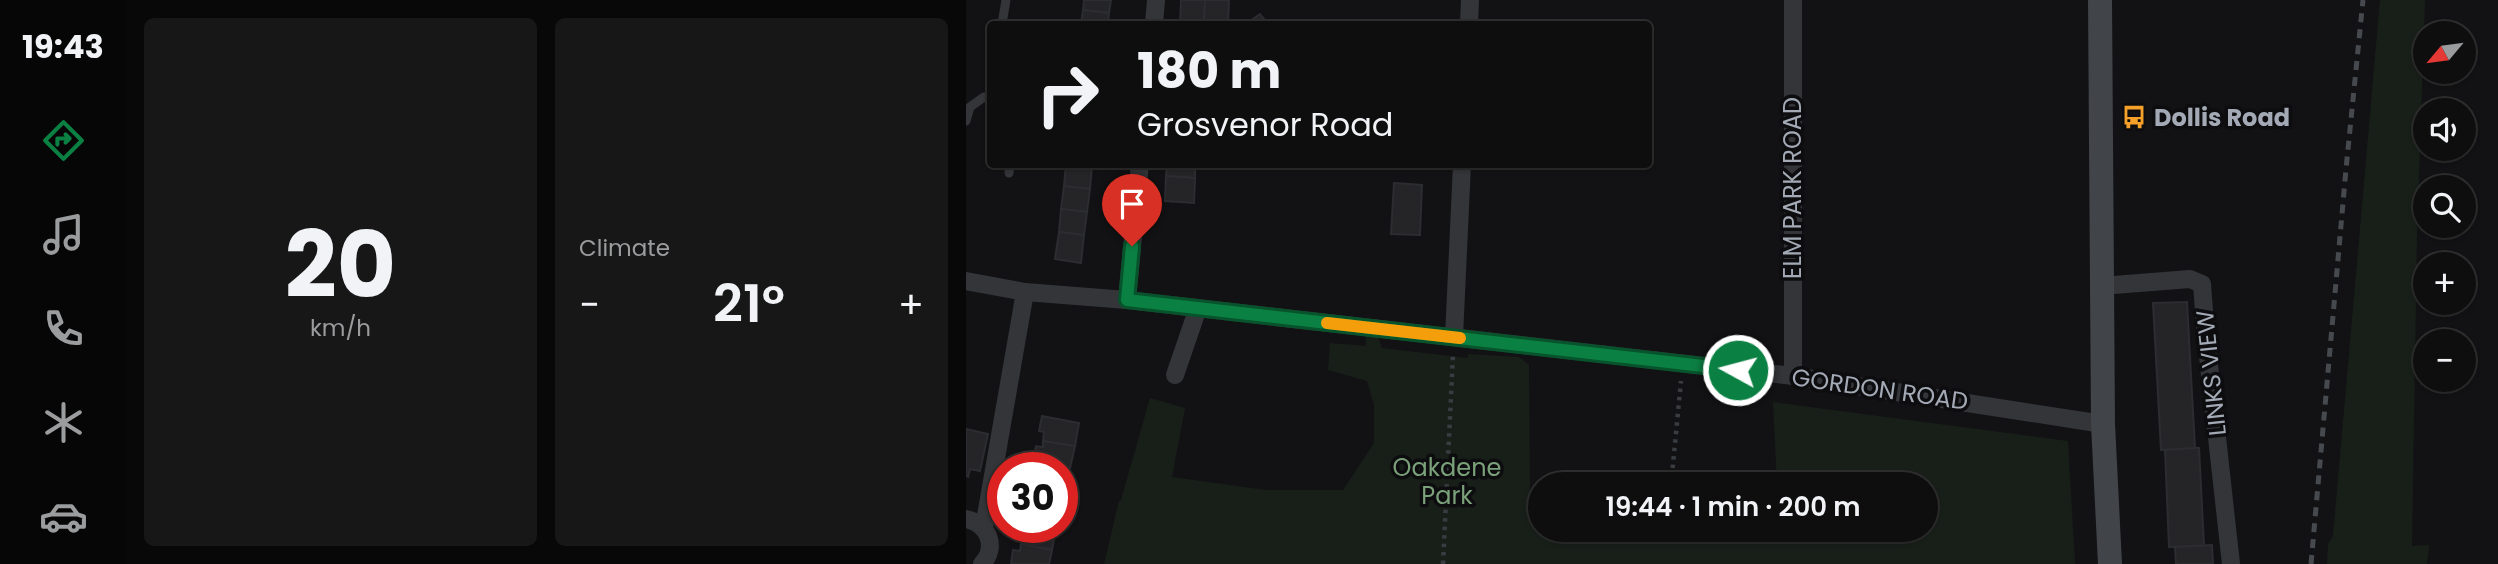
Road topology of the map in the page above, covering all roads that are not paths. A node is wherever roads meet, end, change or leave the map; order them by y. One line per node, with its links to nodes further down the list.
1 (1006, 0): 6 (lane)
2 (1156, 0): 7 (street)
3 (1470, 0): 8 (street)
4 (1793, 0): 20 (street, ELM PARK ROAD)
5 (2100, 0): 14 (main road)
6 (1002, 21)
7 (1154, 21)
8 (1469, 21)
9 (987, 97): 10 (lane)
10 (966, 121)
11 (1140, 168): 16 (street)
12 (1462, 168): 18 (street)
13 (966, 281): 15 (street, GORDON ROAD)
14 (2101, 286): 21 (main road); 26 (street, LINKS VIEW)
15 (1025, 292): 16 (street, GORDON ROAD); 23 (street)
16 (1127, 300): 17 (street, GORDON ROAD)
17 (1198, 308): 18 (street, GORDON ROAD); 19 (street)
18 (1454, 337): 20 (street, GORDON ROAD)
19 (1175, 375)
20 (1793, 376): 21 (street, GORDON ROAD)
21 (2103, 424): 25 (main road)
22 (966, 519): 23 (street)
23 (984, 527): 24 (street)
24 (982, 564)
25 (2110, 564)
26 (2231, 564)

